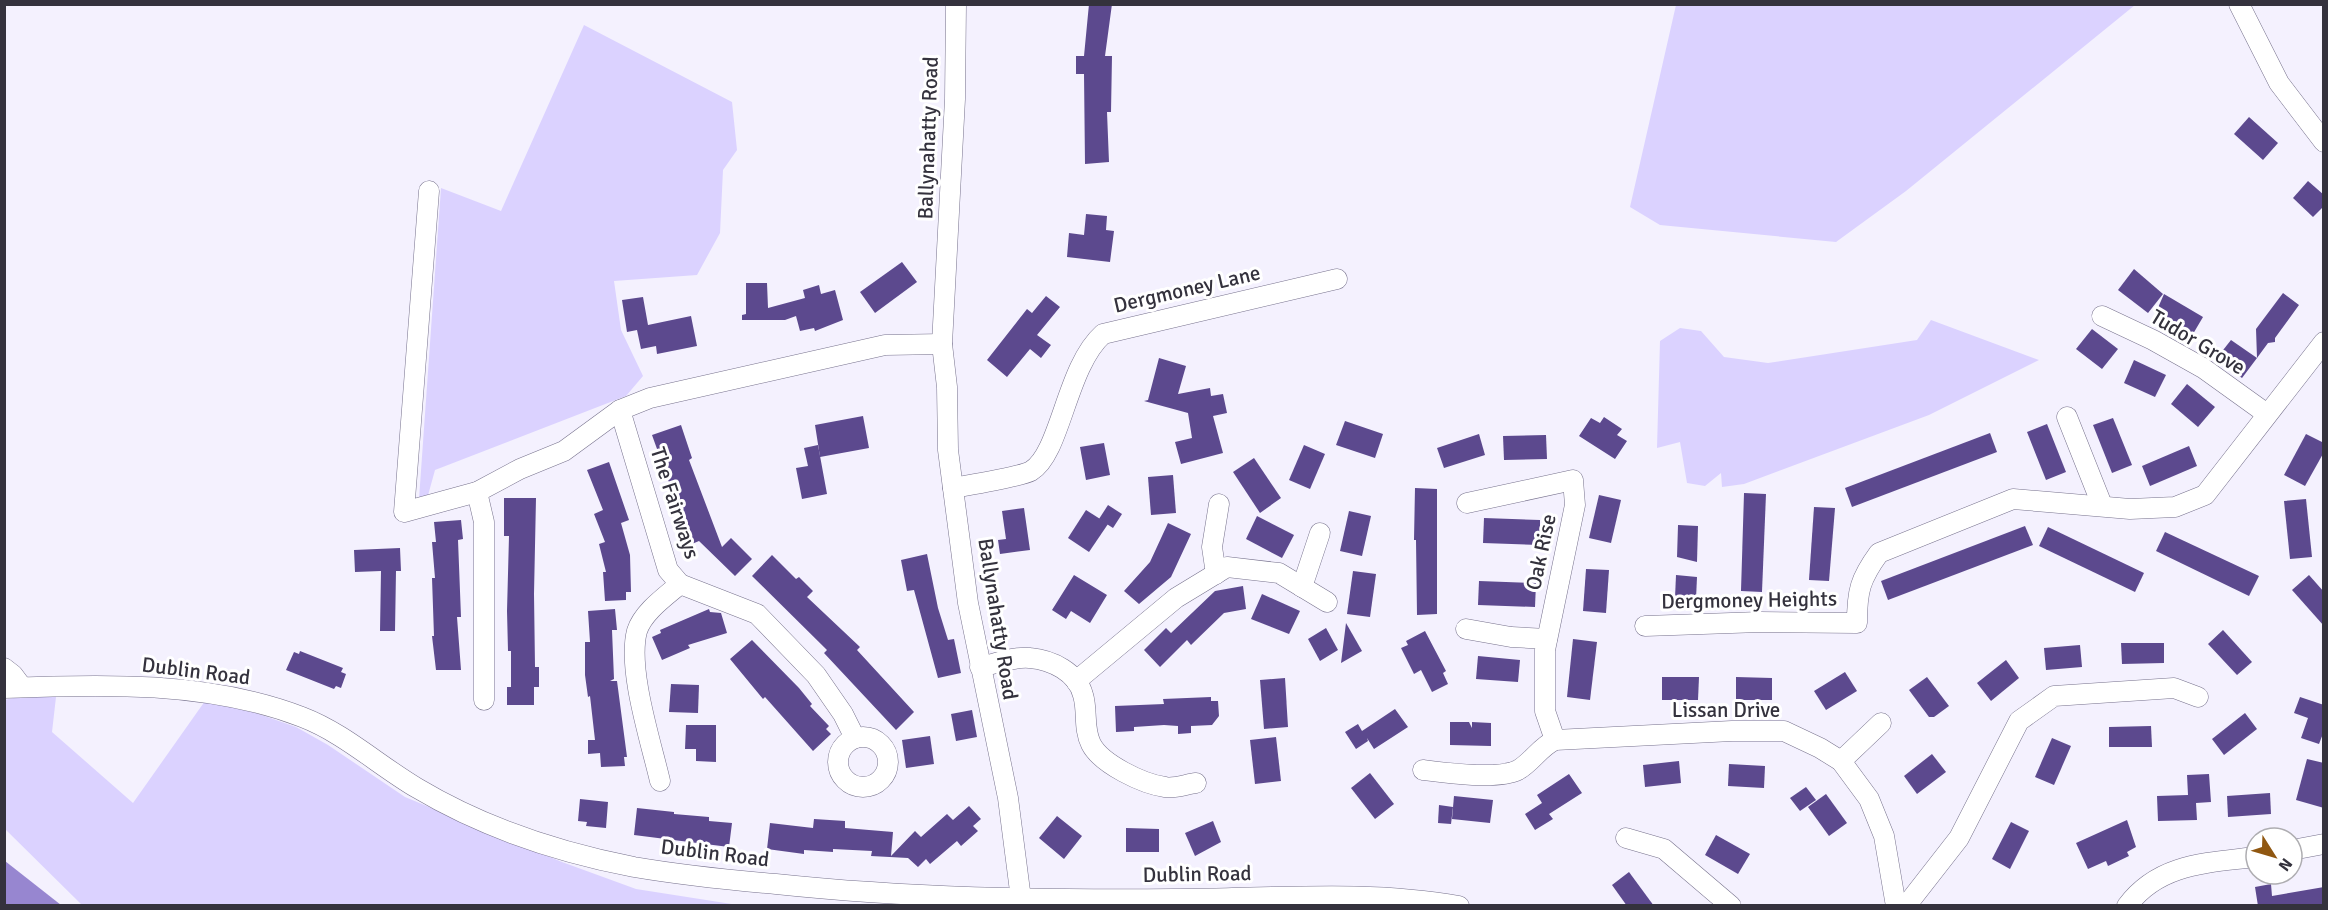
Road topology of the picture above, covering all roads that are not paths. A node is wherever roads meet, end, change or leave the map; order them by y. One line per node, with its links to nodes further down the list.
1 (956, 4): 8 (street, Ballynahatty Road)
2 (2239, 4): 3 (street)
3 (2324, 142)
4 (429, 191): 13 (street)
5 (1337, 279): 12 (street, Dergmoney Lane)
6 (2102, 316): 10 (street, Tudor Grove)
7 (2324, 342): 10 (street, Dergmoney Heights)
8 (942, 344): 9 (street); 12 (street, Ballynahatty Road)
9 (620, 410): 13 (street); 19 (street, The Fairways)
10 (2267, 414): 16 (street, Dergmoney Heights)
11 (2067, 417): 16 (street)
12 (953, 488): 25 (street, Ballynahatty Road)
13 (477, 492): 30 (street)
14 (1467, 503): 24 (street, Oak Rise)
15 (1219, 504): 18 (street)
16 (2102, 505): 22 (street, Dergmoney Heights)
17 (1320, 533): 20 (street)
18 (1216, 574): 20 (street); 27 (street)
19 (680, 584): 32 (street, The Fairways); 36 (street)
20 (1302, 587): 21 (street)
21 (1327, 602)
22 (1645, 626)
23 (1466, 629): 24 (street)
24 (1547, 639): 33 (street, Oak Rise)
25 (980, 667): 27 (street); 42 (street, Ballynahatty Road)
26 (4, 668): 28 (street)
27 (1076, 681): 37 (street)
28 (13, 688): 42 (street, Dublin Road)
29 (2198, 696): 46 (street)
30 (484, 700)
31 (1881, 723): 34 (street)
32 (855, 738)
33 (1555, 740): 34 (street, Lissan Drive); 35 (street)
34 (1841, 761): 45 (street, Lissan Drive)
35 (1424, 770)
36 (660, 781)
37 (1196, 783)
38 (1626, 838): 44 (street)
39 (2324, 844): 40 (street)
40 (2304, 848)
41 (2244, 858): 47 (street)
42 (1022, 899): 43 (street, Dublin Road)
43 (1459, 906)
44 (1731, 906)
45 (1896, 906)
46 (1906, 906)
47 (2127, 906)

